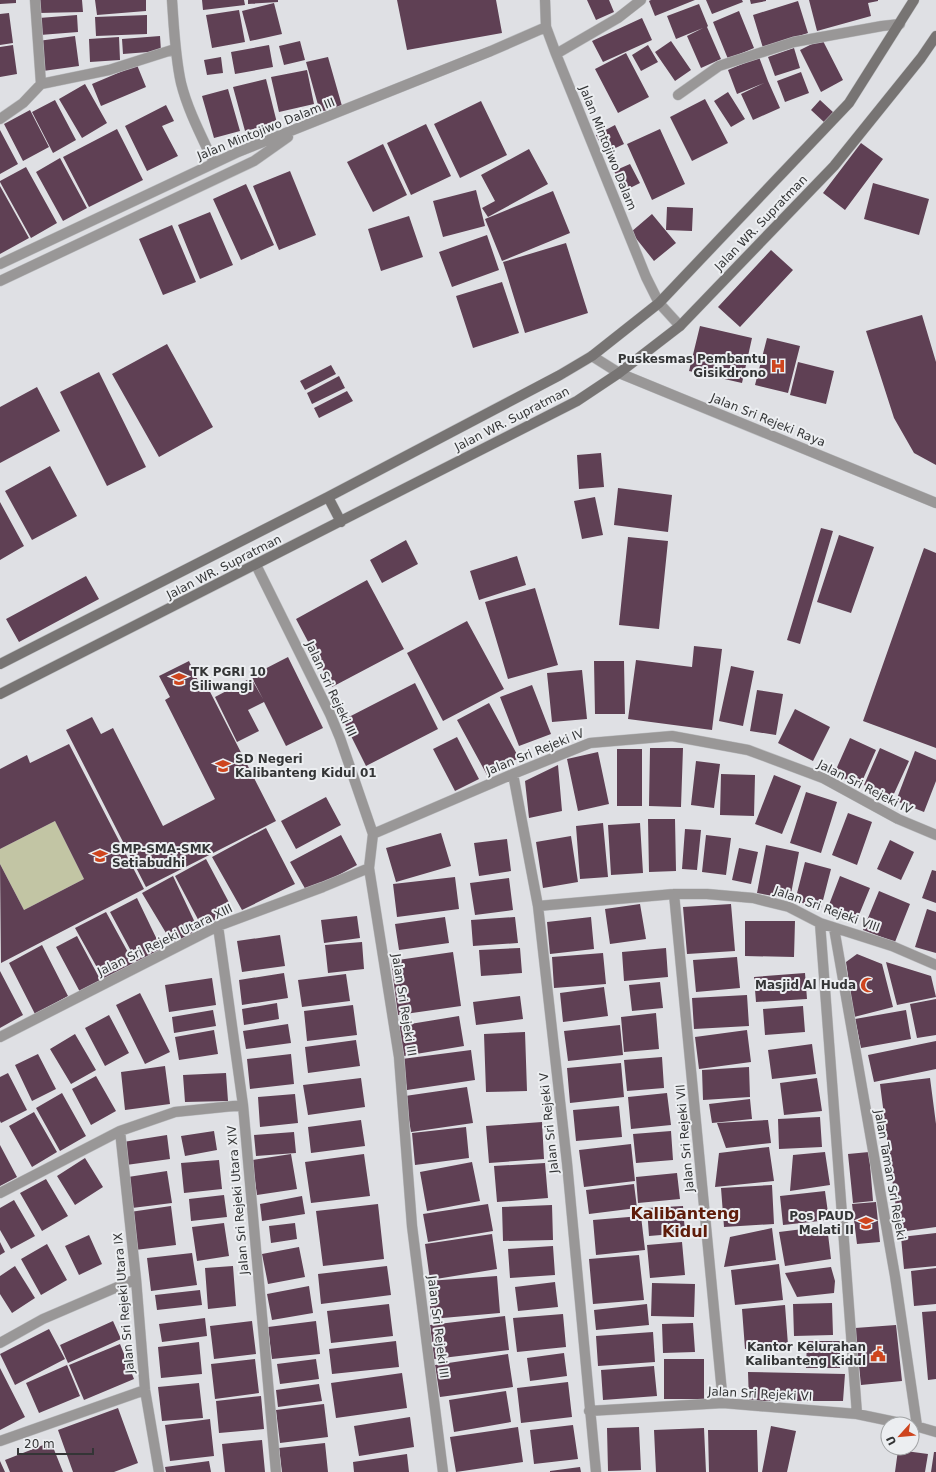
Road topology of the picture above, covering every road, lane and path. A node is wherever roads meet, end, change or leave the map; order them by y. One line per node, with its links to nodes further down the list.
1 (35, 0): 11 (street)
2 (172, 0): 9 (street)
3 (545, 0): 7 (street, Jalan Mintojiwo Dalam)
4 (641, 0): 10 (street)
5 (914, 0): 6 (main road, Jalan WR. Supratman)
6 (900, 24): 12 (street); 18 (main road, Jalan WR. Supratman)
7 (546, 27): 10 (street, Jalan Mintojiwo Dalam); 14 (street, Jalan Mintojiwo Dalam III)
8 (936, 36): 19 (main road, Jalan WR. Supratman)
9 (175, 49): 11 (street); 15 (street)
10 (556, 54): 18 (street, Jalan Mintojiwo Dalam)
11 (41, 84): 13 (street)
12 (678, 95)
13 (0, 119)
14 (300, 128): 15 (street, Jalan Mintojiwo Dalam III); 17 (street)
15 (214, 163): 16 (street, Jalan Mintojiwo Dalam III)
16 (0, 264)
17 (0, 281)
18 (659, 303): 19 (street, Jalan Mintojiwo Dalam); 20 (main road, Jalan WR. Supratman)
19 (680, 326): 21 (main road, Jalan WR. Supratman)
20 (592, 356): 21 (street, Jalan Sri Rejeki Raya); 22 (main road, Jalan WR. Supratman)
21 (619, 374): 23 (street, Jalan Sri Rejeki Raya); 24 (main road, Jalan WR. Supratman)
22 (328, 497): 24 (main road); 26 (main road, Jalan WR. Supratman)
23 (936, 503)
24 (341, 522): 25 (main road, Jalan WR. Supratman)
25 (256, 565): 27 (main road, Jalan WR. Supratman); 29 (street, Jalan Sri Rejeki III)
26 (0, 664)
27 (0, 694)
28 (513, 774): 29 (street, Jalan Sri Rejeki IV); 30 (street, Jalan Sri Rejeki IV); 33 (street, Jalan Sri Rejeki V)
29 (373, 834): 31 (street, Jalan Sri Rejeki III)
30 (936, 835)
31 (369, 868): 35 (street, Jalan Sri Rejeki Utara XIII); 55 (street, Jalan Sri Rejeki III)
32 (674, 894): 33 (street, Jalan Sri Rejeki VIII); 34 (street, Jalan Sri Rejeki VIII); 45 (street, Jalan Sri Rejeki VII)
33 (538, 906): 46 (street, Jalan Sri Rejeki V)
34 (820, 923): 36 (street, Jalan Sri Rejeki VIII); 47 (street)
35 (218, 926): 38 (street, Jalan Sri Rejeki Utara XIII); 39 (street, Jalan Sri Rejeki Utara XIV)
36 (834, 928): 37 (street, Jalan Sri Rejeki VIII); 48 (street, Jalan Taman Sri Rejeki)
37 (936, 965)
38 (0, 1037)
39 (243, 1105): 40 (street); 54 (street, Jalan Sri Rejeki Utara XIV)
40 (120, 1131): 41 (street); 42 (street, Jalan Sri Rejeki Utara IX)
41 (0, 1193)
42 (136, 1279): 43 (street); 44 (street, Jalan Sri Rejeki Utara IX)
43 (0, 1343)
44 (145, 1390): 52 (street); 53 (street, Jalan Sri Rejeki Utara IX)
45 (723, 1403): 46 (street, Jalan Sri Rejeki VI); 47 (street, Jalan Sri Rejeki VI)
46 (590, 1411): 56 (street, Jalan Sri Rejeki V)
47 (857, 1414): 49 (street, Jalan Sri Rejeki VI)
48 (913, 1416)
49 (880, 1419)
50 (920, 1428): 51 (street)
51 (936, 1432)
52 (0, 1441)
53 (158, 1472)
54 (276, 1472)
55 (443, 1472)
56 (596, 1472)

